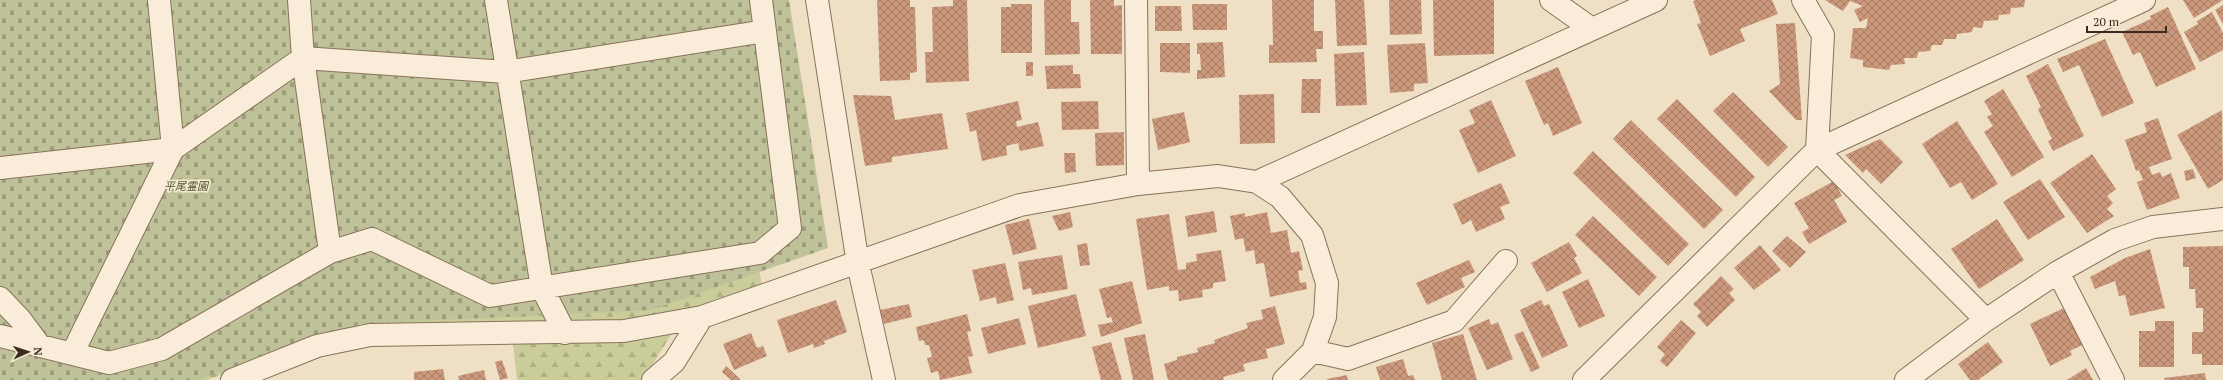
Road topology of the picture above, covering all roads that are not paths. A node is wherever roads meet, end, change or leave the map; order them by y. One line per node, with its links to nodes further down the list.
1 (159, 0): 15 (street)
2 (299, 0): 13 (street)
3 (496, 0): 14 (street)
4 (761, 0): 12 (street)
5 (817, 0): 23 (street)
6 (1136, 0): 19 (street)
7 (1551, 0): 11 (street)
8 (1656, 0): 11 (street)
9 (1803, 0): 16 (street)
10 (2144, 0): 16 (street)
11 (1592, 29): 18 (street)
12 (765, 32): 14 (street); 25 (street)
13 (303, 58): 14 (street); 15 (street); 21 (street)
14 (506, 72): 25 (street)
15 (173, 149): 17 (street); 33 (street)
16 (1817, 150): 28 (street); 38 (street)
17 (0, 168)
18 (1256, 182): 19 (street); 32 (street)
19 (1138, 184): 23 (street)
20 (2223, 220): 24 (street)
21 (330, 252): 25 (street); 33 (street)
22 (1506, 261): 32 (street)
23 (858, 264): 27 (street); 36 (street)
24 (2058, 272): 28 (street); 40 (street)
25 (542, 288): 29 (street)
26 (0, 298): 31 (street)
27 (702, 317): 29 (street); 35 (street)
28 (1986, 320): 39 (street)
29 (565, 333): 34 (street)
30 (0, 336): 31 (street)
31 (40, 346): 33 (street)
32 (1313, 351): 37 (street)
33 (72, 354)
34 (232, 380)
35 (653, 380)
36 (884, 380)
37 (1284, 380)
38 (1584, 380)
39 (1906, 380)
40 (2113, 380)

